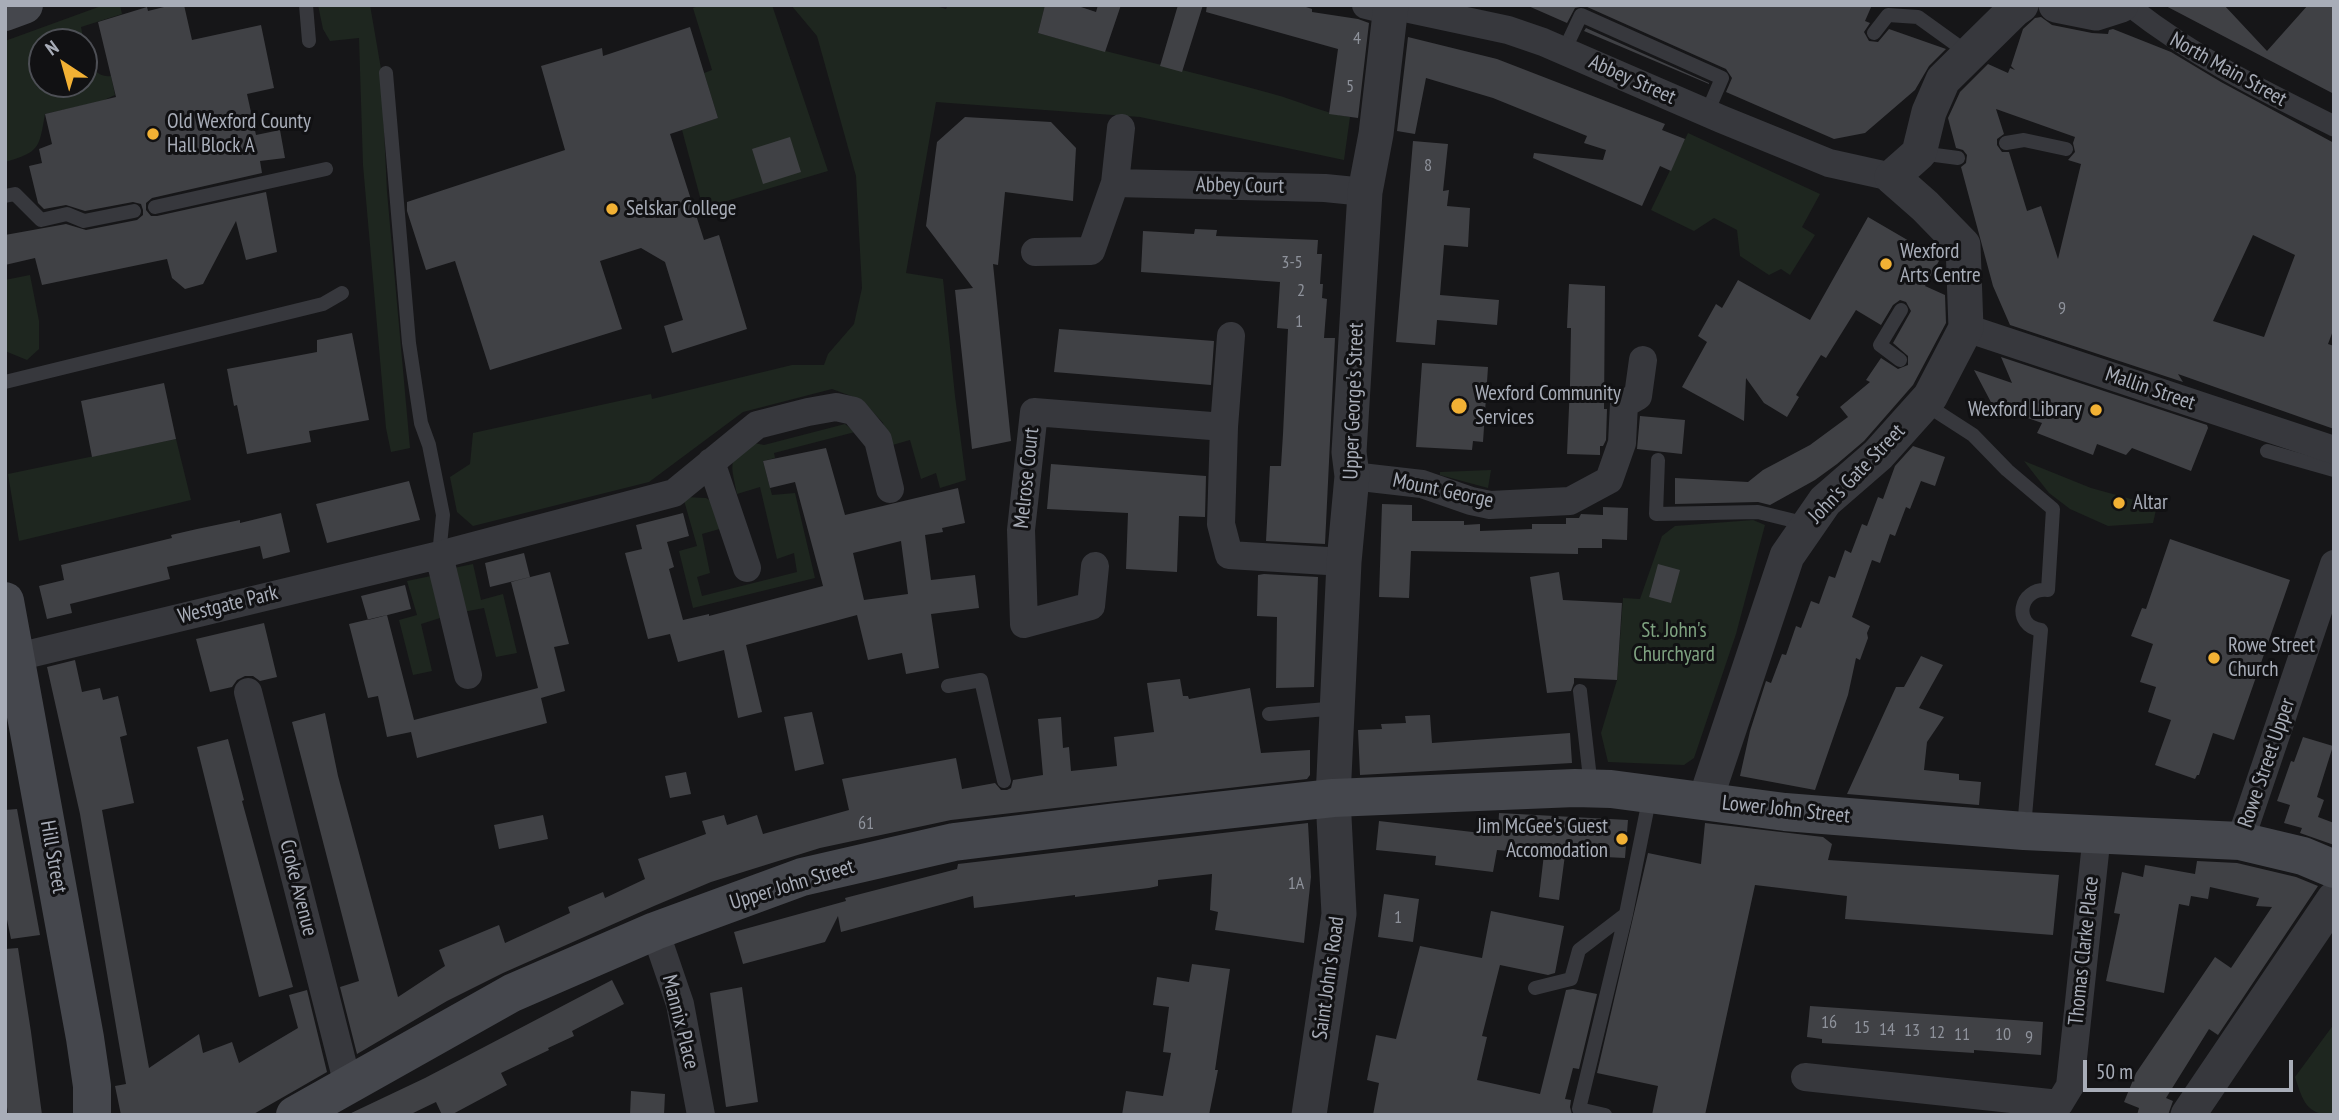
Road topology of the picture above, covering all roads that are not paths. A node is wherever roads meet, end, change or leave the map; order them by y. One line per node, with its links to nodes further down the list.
1 (306, 5): 9 (lane)
2 (1367, 5): 3 (street, Abbey Street)
3 (1391, 5): 10 (street, Abbey Street); 23 (street, Upper George's Street)
4 (2021, 5): 11 (street)
5 (2056, 5): 6 (street)
6 (2121, 5)
7 (2128, 5): 14 (street, North Main Street)
8 (1874, 33): 11 (lane)
9 (309, 41)
10 (1564, 51): 13 (street, Abbey Street); 13 (lane)
11 (1968, 53): 18 (street)
12 (386, 73): 45 (lane)
13 (1707, 113): 21 (street, Abbey Street)
14 (2334, 126)
15 (1121, 128): 22 (street)
16 (2006, 144): 17 (lane)
17 (2066, 149)
18 (1919, 153): 19 (lane); 21 (street)
19 (1958, 158)
20 (326, 169): 25 (lane)
21 (1892, 177): 30 (street, John's Gate Street)
22 (1115, 183): 23 (street, Abbey Court); 27 (street)
23 (1364, 192): 42 (street, Upper George's Street)
24 (5, 196): 26 (lane)
25 (155, 207)
26 (134, 211)
27 (1035, 252)
28 (342, 293): 34 (lane)
29 (1901, 310): 33 (lane)
30 (1966, 328): 35 (street, John's Gate Street); 37 (street, Mallin Street)
31 (1231, 336): 36 (street)
32 (1643, 360): 42 (street, Mount George)
33 (1900, 360)
34 (5, 382)
35 (1924, 403): 44 (street, John's Gate Street); 63 (lane)
36 (1224, 427): 46 (street); 48 (street, Melrose Court)
37 (2334, 450)
38 (2267, 451): 41 (lane)
39 (1658, 460): 44 (lane)
40 (711, 462): 43 (street, Westgate Park); 45 (street, Westgate Park); 49 (street)
41 (2334, 470)
42 (1352, 476): 46 (street, Upper George's Street)
43 (890, 489)
44 (1808, 524): 62 (street, John's Gate Street)
45 (439, 555): 51 (street, Westgate Park); 52 (street)
46 (1344, 562): 56 (street, Upper George's Street)
47 (2334, 565): 65 (street, Rowe Street Upper)
48 (1095, 566)
49 (747, 568)
50 (5, 601): 51 (main road, Hill Street)
51 (17, 657): 73 (main road, Hill Street)
52 (468, 675)
53 (948, 686): 58 (lane)
54 (1580, 691): 59 (lane)
55 (248, 692): 72 (street, Croke Avenue)
56 (1338, 708): 57 (lane); 61 (street, Upper George's Street)
57 (1269, 714)
58 (1003, 781)
59 (1591, 788): 60 (main road, Lower John Street); 61 (main road, Lower John Street)
60 (1650, 794): 62 (main road, Lower John Street); 68 (lane)
61 (1332, 798): 69 (main road, Upper John Street); 76 (street, Saint John's Road)
62 (1705, 800): 63 (main road, Lower John Street)
63 (2024, 831): 64 (main road, Lower John Street)
64 (2097, 834): 65 (main road, Lower John Street); 71 (street, Thomas Clarke Place)
65 (2240, 841): 66 (main road, Lower John Street)
66 (2334, 869)
67 (2334, 899): 78 (street)
68 (1626, 914): 70 (lane); 77 (lane)
69 (655, 931): 72 (main road, Upper John Street); 75 (street, Mannix Place)
70 (1535, 988)
71 (1805, 1077)
72 (348, 1085): 74 (main road, Upper John Street)
73 (92, 1115)
74 (295, 1115)
75 (701, 1115)
76 (1309, 1115)
77 (1605, 1115)
78 (2188, 1115)

